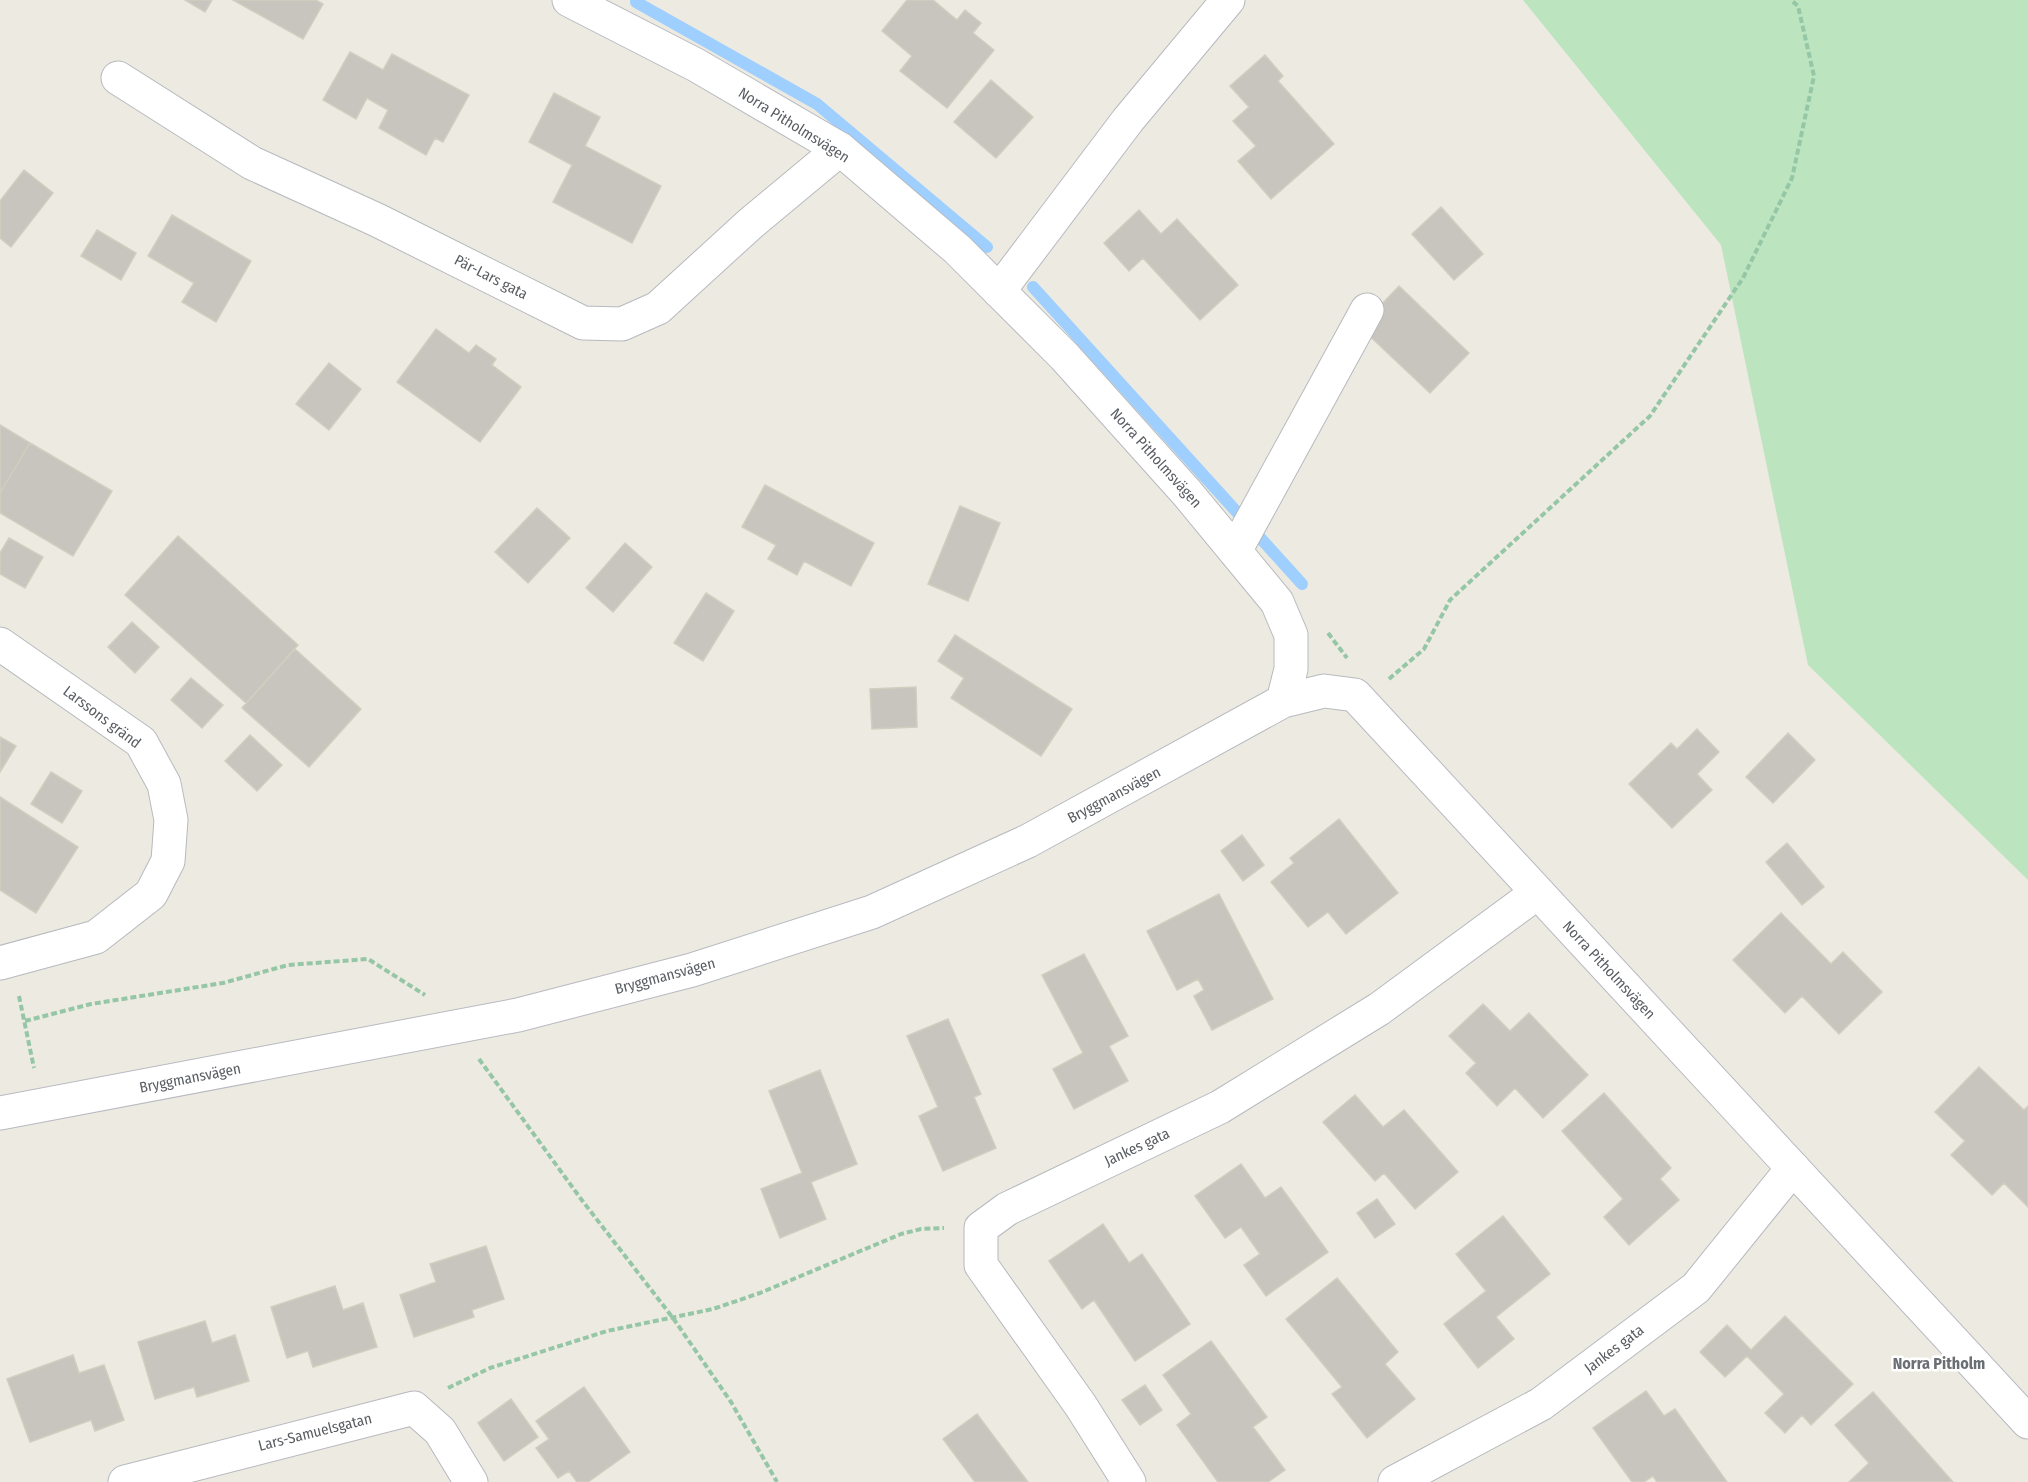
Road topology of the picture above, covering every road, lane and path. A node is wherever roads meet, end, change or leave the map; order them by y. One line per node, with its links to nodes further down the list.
1 (1228, 0): 6 (street)
2 (1791, 0): 10 (path)
3 (589, 4): 5 (street, Norra Pitholmsvägen)
4 (118, 78): 5 (street, Pär-Lars gata)
5 (840, 150): 6 (street, Norra Pitholmsvägen)
6 (999, 291): 8 (street, Norra Pitholmsvägen)
7 (1367, 310): 8 (street)
8 (1235, 551): 11 (street, Norra Pitholmsvägen)
9 (0, 644): 13 (street, Larssons gränd)
10 (1355, 694): 11 (street); 12 (street, Norra Pitholmsvägen)
11 (1283, 701): 15 (street, Bryggmansvägen)
12 (1537, 893): 18 (street, Norra Pitholmsvägen); 19 (street, Jankes gata)
13 (2, 963): 14 (path)
14 (25, 1021): 15 (path); 16 (path)
15 (467, 1038): 16 (street, Bryggmansvägen); 20 (path)
16 (42, 1106): 17 (street, Bryggmansvägen)
17 (0, 1113)
18 (1793, 1168): 22 (street, Norra Pitholmsvägen); 27 (street, Jankes gata)
19 (981, 1228): 20 (path); 26 (street)
20 (673, 1318): 21 (path); 25 (path)
21 (414, 1408): 23 (street, Lars-Samuelsgatan); 24 (street)
22 (2028, 1422)
23 (125, 1482)
24 (471, 1482)
25 (777, 1482)
26 (1129, 1482)
27 (1395, 1482)

